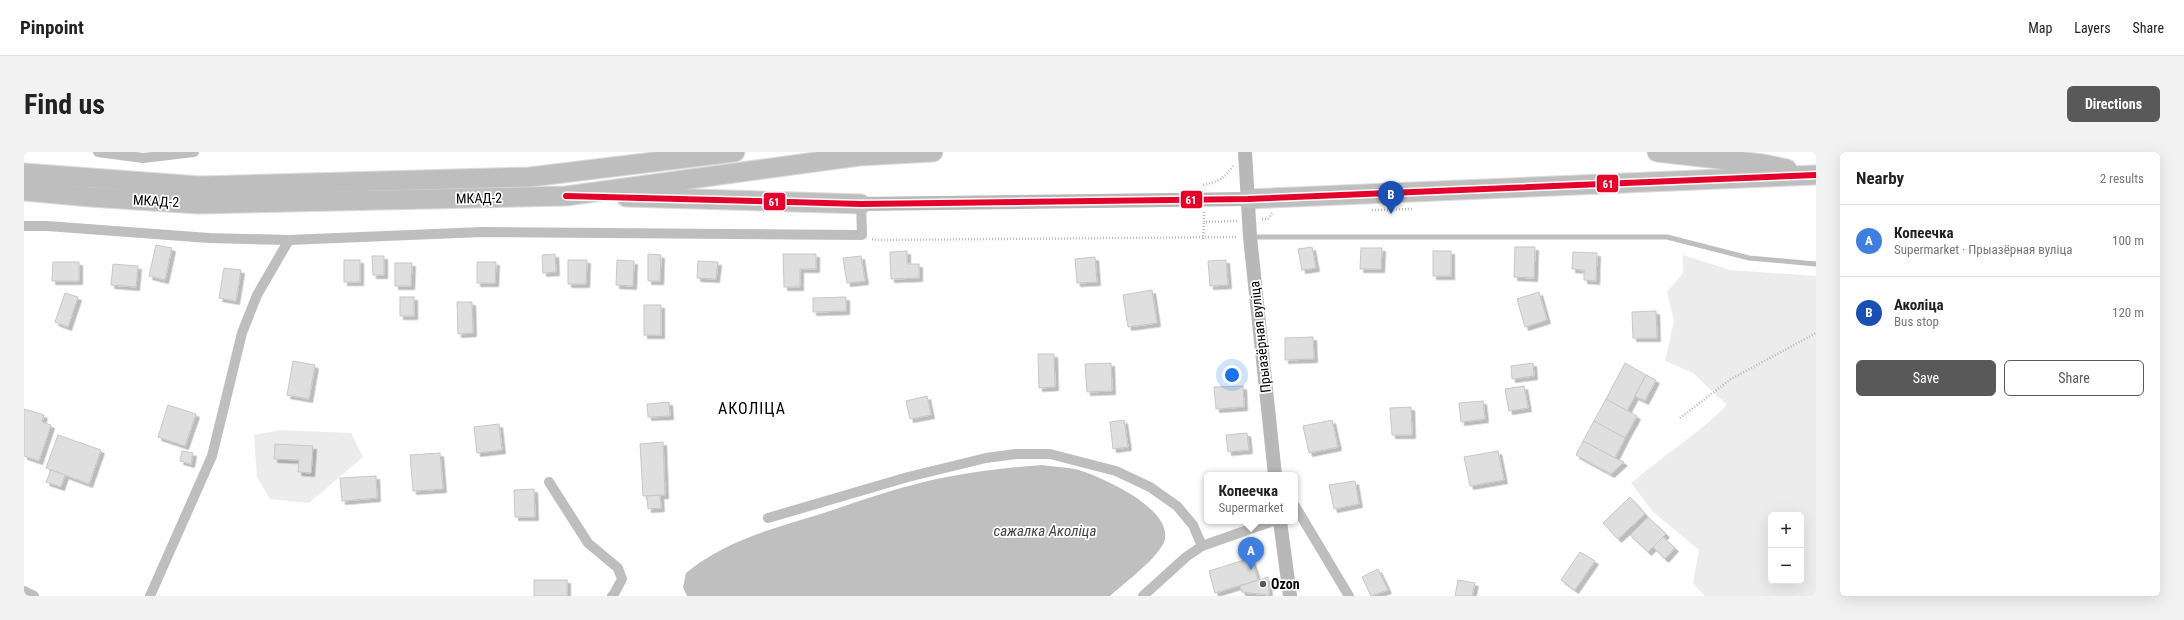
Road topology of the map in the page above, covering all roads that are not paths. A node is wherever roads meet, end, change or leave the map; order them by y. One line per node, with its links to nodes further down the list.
1 (98, 152): 2 (street)
2 (194, 152)
3 (735, 152): 7 (highway)
4 (933, 152): 10 (highway, МКАД-2)
5 (1245, 152): 11 (street, Прыазёрная вуліца)
6 (1657, 152): 8 (highway)
7 (24, 173)
8 (1816, 175): 11 (highway)
9 (24, 191): 10 (highway, МКАД-2)
10 (566, 196): 12 (highway)
11 (1248, 199): 12 (street); 14 (street, Прыазёрная вуліца)
12 (861, 204): 15 (street)
13 (24, 226): 15 (street)
14 (1245, 237): 16 (lane); 17 (street, Прыазёрная вуліца)
15 (290, 240): 26 (street)
16 (1816, 264)
17 (1276, 472)
18 (549, 482): 27 (street)
19 (1298, 511): 30 (street)
20 (768, 518): 23 (street)
21 (1264, 524): 23 (street)
22 (1280, 524): 29 (street)
23 (1202, 546): 28 (street)
24 (24, 591): 25 (street)
25 (34, 596)
26 (150, 596)
27 (614, 596)
28 (1143, 596)
29 (1290, 596)
30 (1349, 596)

